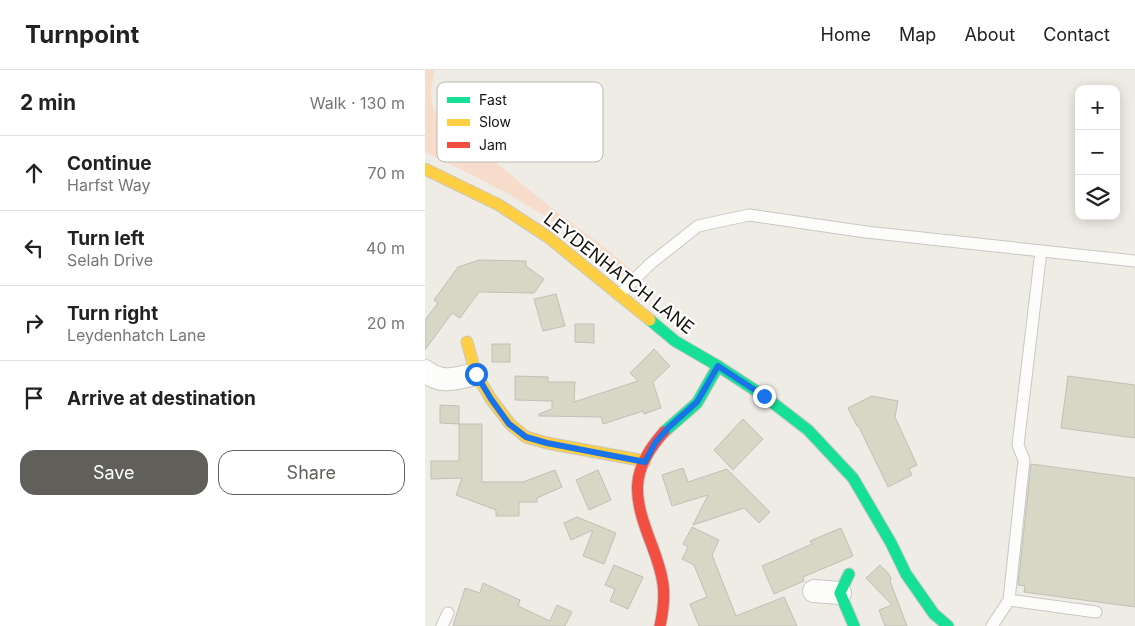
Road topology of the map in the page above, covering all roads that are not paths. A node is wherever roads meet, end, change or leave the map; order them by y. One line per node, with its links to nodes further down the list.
1 (425, 169): 4 (street, LEYDENHATCH LANE)
2 (1041, 250): 3 (lane); 4 (lane); 12 (lane)
3 (1135, 261)
4 (619, 295): 6 (street, LEYDENHATCH LANE)
5 (467, 342): 7 (street)
6 (718, 366): 9 (street); 18 (street, LEYDENHATCH LANE)
7 (476, 374): 8 (street); 9 (street)
8 (428, 378)
9 (645, 462): 16 (street)
10 (845, 583): 11 (street); 17 (street)
11 (814, 591)
12 (1009, 600): 13 (lane); 19 (lane)
13 (1096, 612)
14 (448, 613): 15 (lane)
15 (442, 626)
16 (660, 626)
17 (854, 626)
18 (948, 626)
19 (992, 626)

